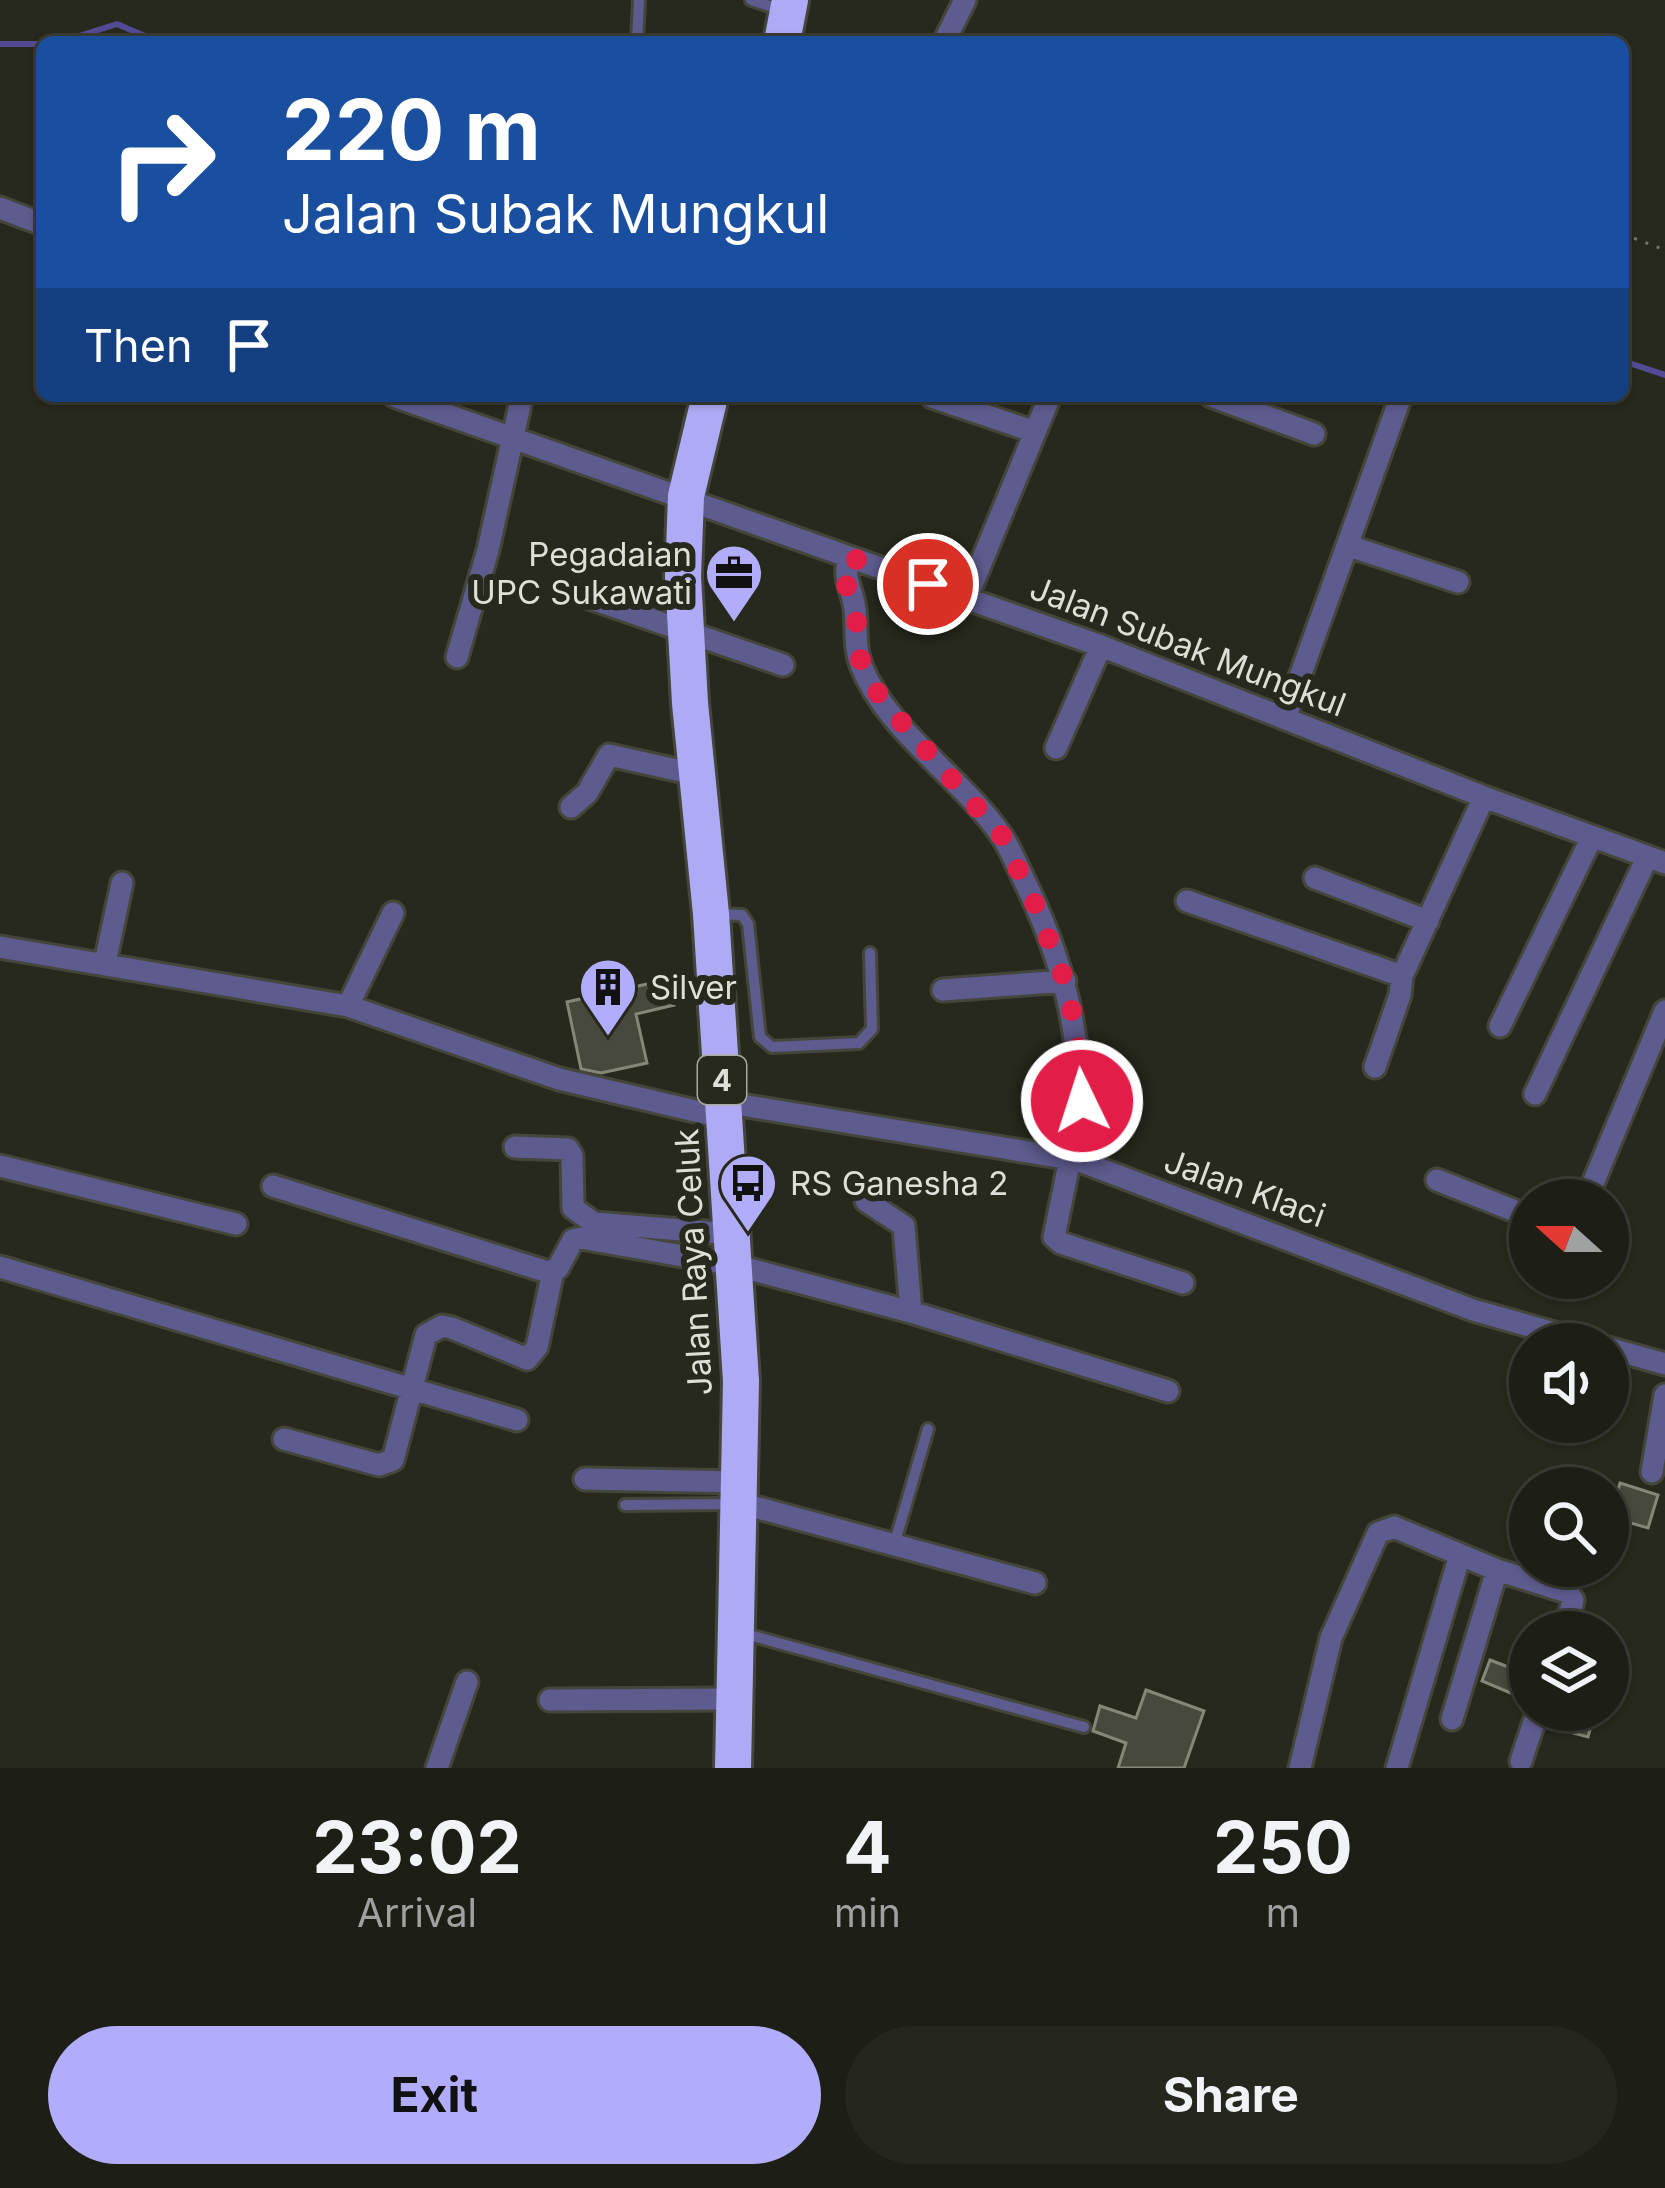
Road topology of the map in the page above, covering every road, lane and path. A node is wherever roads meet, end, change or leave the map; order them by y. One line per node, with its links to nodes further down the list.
1 (639, 0): 5 (lane)
2 (751, 0): 4 (lane)
3 (965, 0): 6 (street)
4 (786, 18)
5 (638, 36)
6 (947, 36)
7 (0, 208): 8 (street)
8 (36, 222)
9 (1629, 236): 10 (path)
10 (1665, 250)
11 (411, 402): 19 (street, Jalan Subak Mungkul)
12 (462, 402): 19 (street)
13 (521, 402): 22 (street)
14 (709, 402): 23 (highway, Jalan Raya Celuk / 4)
15 (944, 402): 20 (street)
16 (1048, 402): 20 (street)
17 (1227, 402): 21 (street)
18 (1399, 402): 24 (street)
19 (458, 419): 22 (street, Jalan Subak Mungkul)
20 (1035, 432): 28 (street)
21 (1314, 434)
22 (512, 438): 23 (street, Jalan Subak Mungkul); 31 (street)
23 (686, 496): 25 (street, Jalan Subak Mungkul); 29 (highway, Jalan Raya Celuk / 4)
24 (1349, 546): 26 (street); 33 (street)
25 (849, 557): 28 (street, Jalan Subak Mungkul); 50 (street)
26 (1458, 582)
27 (578, 594): 29 (street)
28 (967, 597): 30 (street, Jalan Subak Mungkul)
29 (687, 634): 32 (street); 35 (highway, Jalan Raya Celuk / 4)
30 (1101, 646): 33 (street, Jalan Subak Mungkul); 34 (street)
31 (458, 657)
32 (783, 665)
33 (1286, 718): 36 (street, Jalan Subak Mungkul)
34 (1056, 748)
35 (699, 775): 37 (street); 44 (highway, Jalan Raya Celuk / 4)
36 (1484, 797): 38 (street, Jalan Subak Mungkul); 45 (street)
37 (571, 808)
38 (1592, 837): 39 (street, Jalan Subak Mungkul); 54 (street)
39 (1656, 860): 56 (street)
40 (1315, 878): 45 (street)
41 (122, 883): 48 (street)
42 (1187, 901): 49 (street)
43 (392, 914): 52 (street)
44 (711, 914): 47 (lane); 57 (highway, Jalan Raya Celuk / 4)
45 (1428, 921): 49 (street)
46 (0, 947): 48 (street, Jalan Klaci)
47 (870, 953)
48 (104, 963): 52 (street, Jalan Klaci)
49 (1402, 976): 55 (street)
50 (1065, 981): 51 (street); 59 (street)
51 (944, 990)
52 (348, 1006): 57 (street, Jalan Klaci)
53 (1665, 1011): 61 (street)
54 (1500, 1026)
55 (1375, 1067)
56 (1535, 1094)
57 (724, 1110): 59 (street, Jalan Klaci); 67 (highway, Jalan Raya Celuk / 4)
58 (515, 1147): 67 (street)
59 (1073, 1159): 70 (street); 72 (street, Jalan Klaci)
60 (0, 1166): 66 (street)
61 (1595, 1179)
62 (1437, 1180): 65 (street)
63 (274, 1186): 69 (street)
64 (866, 1201): 71 (street)
65 (1509, 1209)
66 (236, 1224)
67 (726, 1244): 69 (street); 71 (street); 83 (highway, Jalan Raya Celuk / 4)
68 (0, 1267): 75 (street)
69 (553, 1271): 75 (street)
70 (1183, 1283)
71 (911, 1312): 76 (street)
72 (1519, 1323)
73 (1629, 1354): 74 (street)
74 (1665, 1364)
75 (410, 1388): 78 (street); 80 (street)
76 (1168, 1391)
77 (1665, 1395): 81 (street)
78 (517, 1420)
79 (928, 1429): 85 (lane)
80 (284, 1439)
81 (1652, 1472)
82 (585, 1479): 83 (street)
83 (740, 1492): 84 (lane); 85 (street); 90 (highway, Jalan Raya Celuk / 4)
84 (625, 1504)
85 (894, 1545): 88 (street)
86 (1460, 1555): 87 (street); 100 (street); 101 (street)
87 (1497, 1570): 89 (street); 94 (street)
88 (1035, 1583)
89 (1572, 1611)
90 (739, 1633): 92 (highway, Jalan Raya Celuk / 4); 95 (lane)
91 (467, 1682): 98 (street)
92 (736, 1699): 93 (street); 99 (highway, Jalan Raya Celuk / 4)
93 (550, 1700)
94 (1452, 1719)
95 (1084, 1726)
96 (1531, 1731): 97 (street)
97 (1521, 1761)
98 (437, 1768)
99 (733, 1768)
100 (1300, 1768)
101 (1397, 1768)

